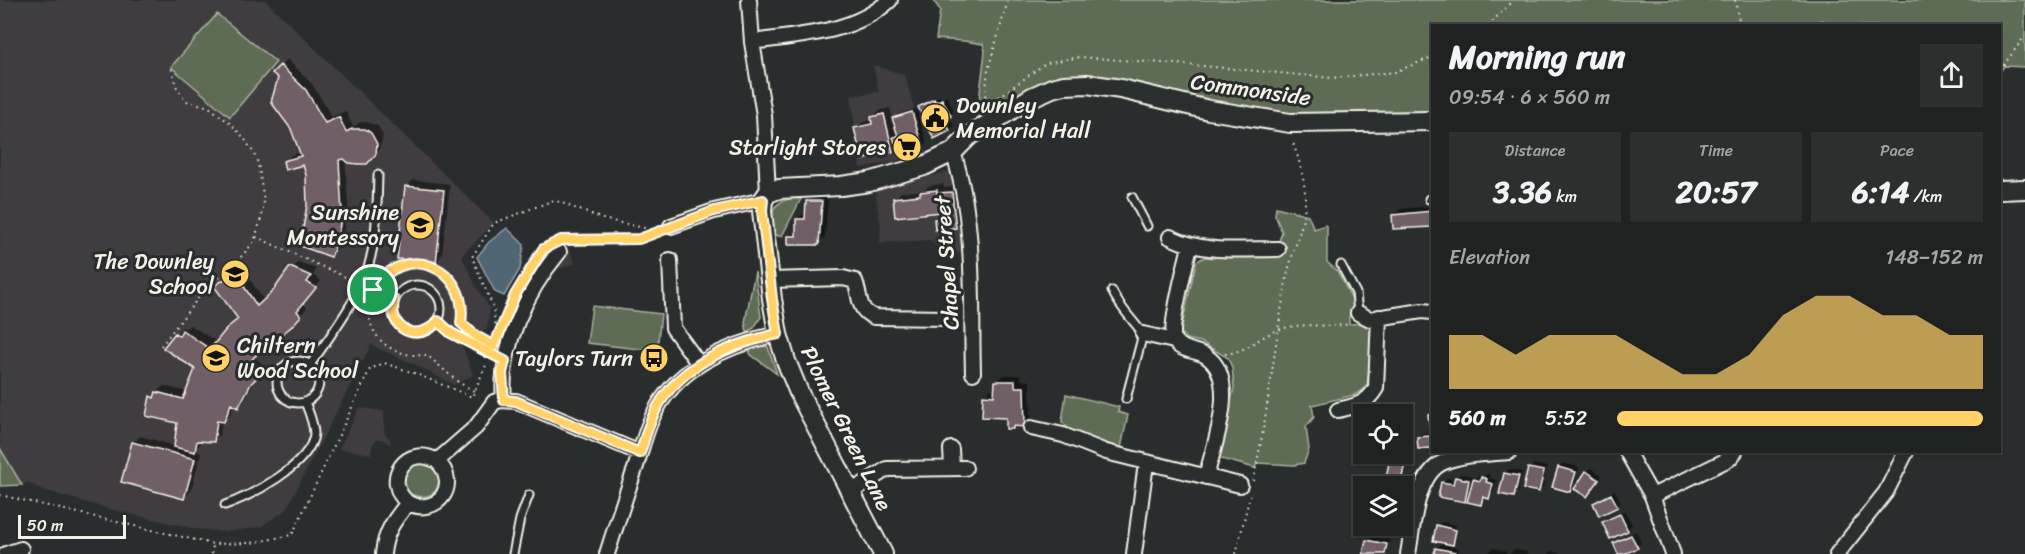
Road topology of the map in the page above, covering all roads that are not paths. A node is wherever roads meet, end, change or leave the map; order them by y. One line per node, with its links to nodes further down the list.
1 (749, 0): 3 (street, Plomer Green Lane)
2 (890, 0): 3 (street)
3 (752, 42): 9 (street, Plomer Green Lane)
4 (1431, 121): 5 (street, Commonside)
5 (953, 152): 9 (street); 33 (street, Chapel Street)
6 (378, 175): 20 (lane)
7 (2025, 189): 8 (street)
8 (2001, 190)
9 (766, 196): 12 (street); 19 (street, Plomer Green Lane)
10 (1132, 197): 11 (lane)
11 (1147, 226)
12 (665, 228)
13 (1169, 236): 15 (street)
14 (560, 246): 30 (street)
15 (1190, 246): 16 (street); 29 (street)
16 (1278, 249)
17 (670, 260): 31 (street)
18 (1341, 265): 24 (lane)
19 (770, 280): 25 (street); 27 (street, Plomer Green Lane)
20 (361, 285): 22 (lane); 32 (lane)
21 (1112, 291): 28 (lane)
22 (394, 300): 26 (lane); 26 (lane)
23 (1431, 312): 24 (street)
24 (1369, 316): 37 (street)
25 (948, 318)
26 (438, 321): 30 (lane)
27 (778, 334): 31 (street); 49 (street, Plomer Green Lane)
28 (1143, 334): 29 (street); 34 (lane)
29 (1174, 341): 47 (street)
30 (505, 361): 35 (street)
31 (699, 364): 40 (street)
32 (310, 365): 36 (lane); 36 (lane)
33 (973, 373)
34 (1126, 399)
35 (504, 400): 40 (street); 45 (street)
36 (305, 402): 53 (lane)
37 (1338, 410)
38 (1031, 428): 46 (street)
39 (951, 449): 49 (street)
40 (640, 453): 58 (street)
41 (1501, 453): 61 (street)
42 (1628, 453): 51 (street)
43 (1734, 453): 51 (street)
44 (1906, 453): 63 (street)
45 (437, 461): 52 (street); 52 (street)
46 (1146, 463): 47 (street); 60 (street)
47 (1206, 477): 48 (street)
48 (1248, 487)
49 (849, 493): 59 (street, Plomer Green Lane)
50 (530, 495): 57 (lane)
51 (1652, 496): 62 (street)
52 (408, 503): 56 (street)
53 (225, 505)
54 (21, 549): 55 (street)
55 (3, 554)
56 (383, 554)
57 (513, 554)
58 (607, 554)
59 (883, 554)
60 (1134, 554)
61 (1408, 554)
62 (1673, 554)
63 (1837, 554)

